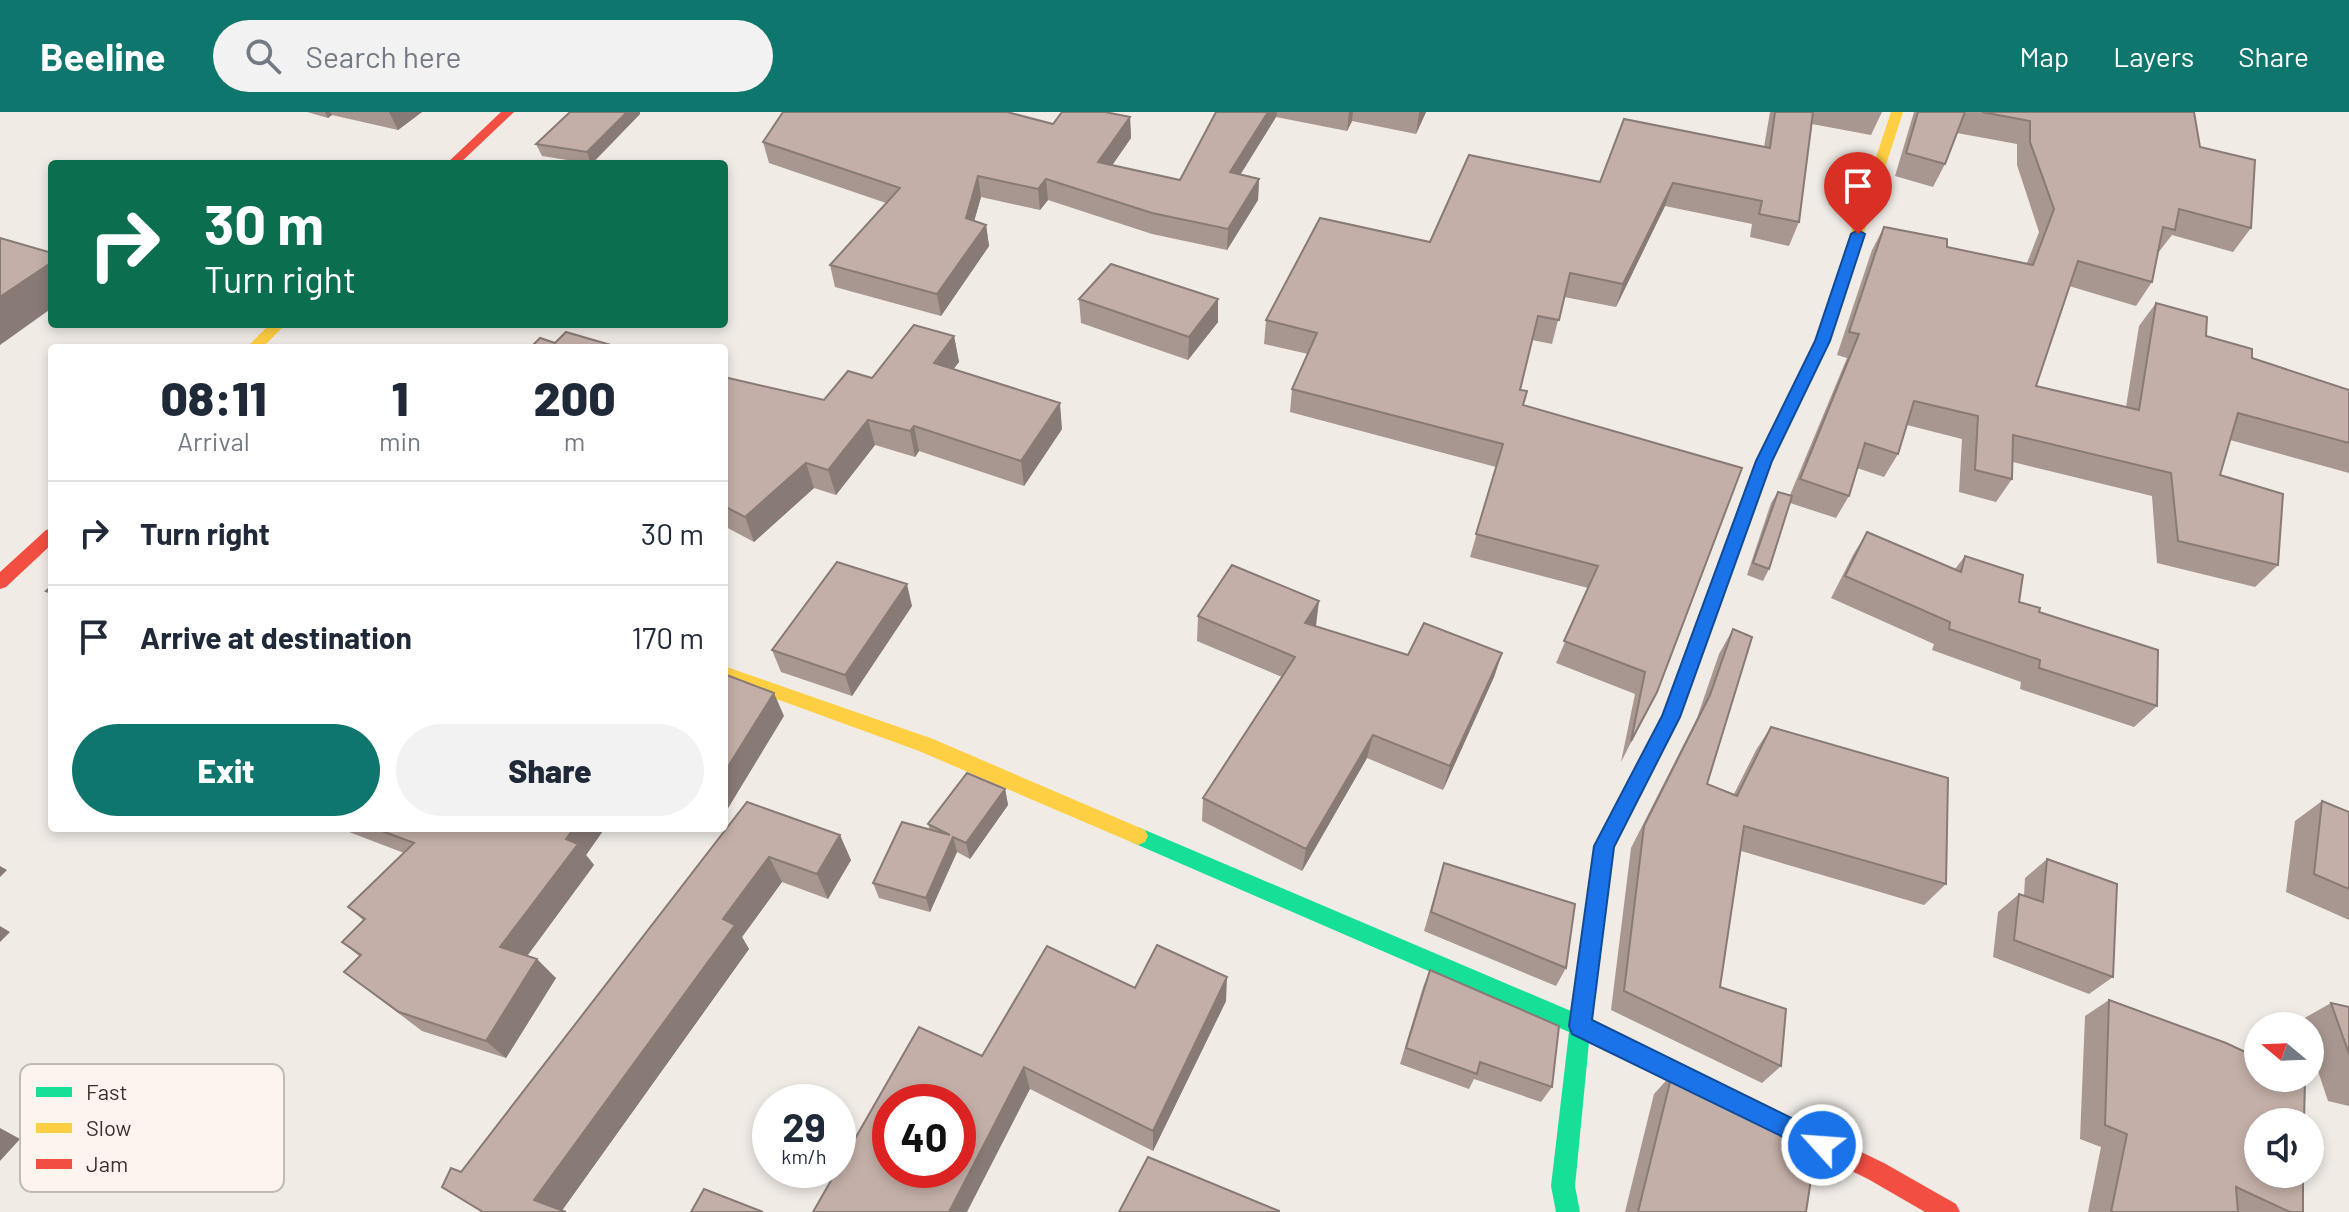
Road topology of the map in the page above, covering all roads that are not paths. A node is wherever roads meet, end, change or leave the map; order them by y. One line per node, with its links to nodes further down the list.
1 (508, 112): 3 (main road)
2 (1897, 112): 9 (main road)
3 (456, 160)
4 (275, 328): 5 (main road)
5 (257, 344)
6 (48, 538): 7 (main road)
7 (0, 582)
8 (728, 674): 9 (main road)
9 (1580, 1026): 10 (main road); 11 (main road)
10 (1568, 1212)
11 (1948, 1212)

